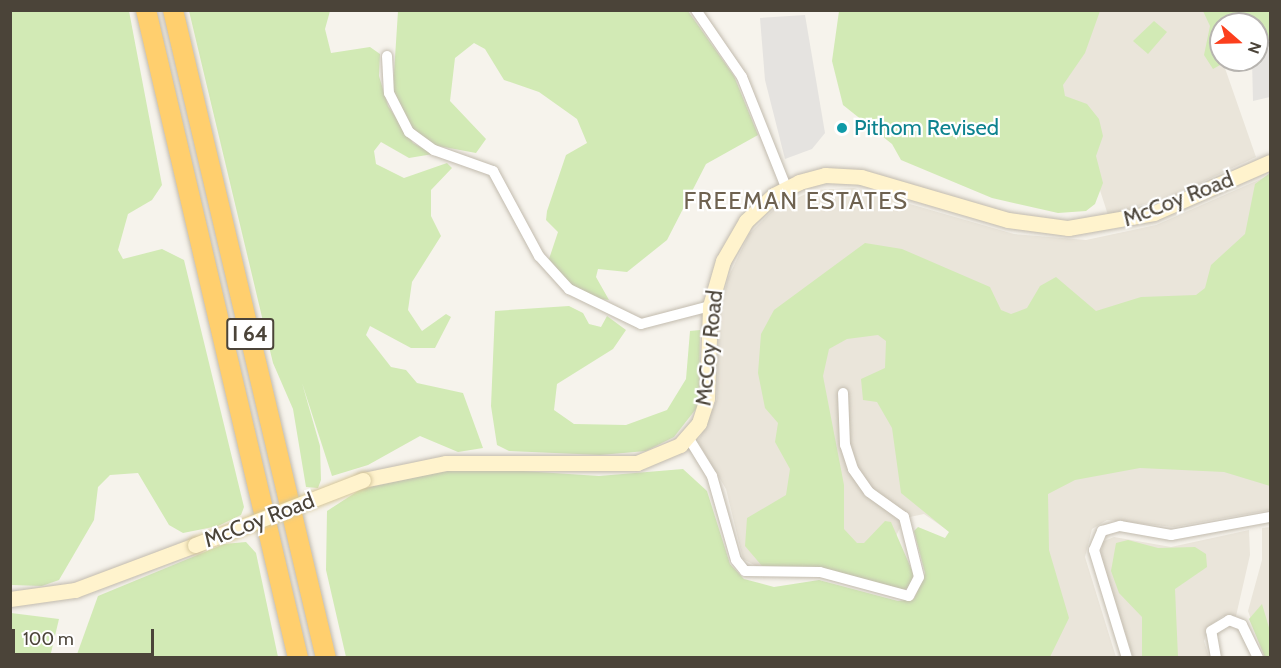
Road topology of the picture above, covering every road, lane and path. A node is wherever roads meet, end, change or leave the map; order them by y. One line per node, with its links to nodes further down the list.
1 (146, 10): 12 (highway, I 64)
2 (173, 10): 13 (highway, I 64)
3 (696, 10): 6 (street)
4 (387, 56): 7 (street)
5 (1270, 162): 6 (street, McCoy Road)
6 (786, 187): 7 (street, McCoy Road)
7 (710, 306): 9 (street, McCoy Road)
8 (843, 393): 9 (street)
9 (688, 437): 11 (street, McCoy Road, bridge)
10 (1270, 517): 14 (street)
11 (10, 599)
12 (298, 657)
13 (326, 657)
14 (1127, 657)
15 (1216, 657): 16 (street)
16 (1258, 657)

